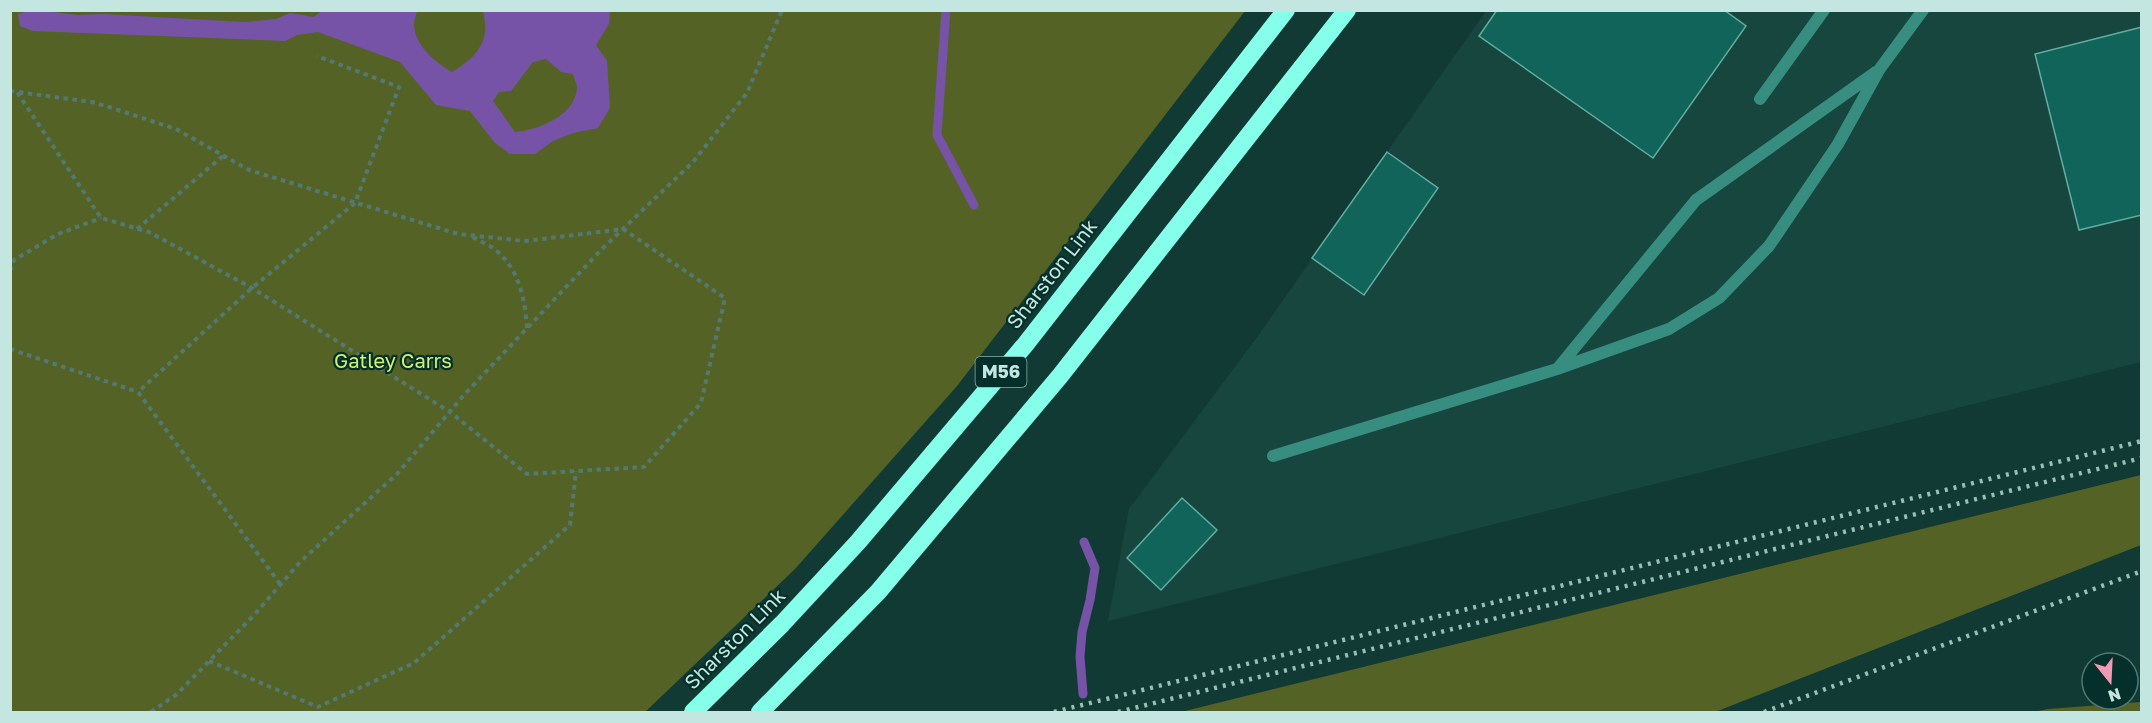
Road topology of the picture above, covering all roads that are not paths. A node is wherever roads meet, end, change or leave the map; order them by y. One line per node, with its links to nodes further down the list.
1 (1286, 10): 9 (highway, Sharston Link / M56)
2 (1347, 10): 10 (highway, M56)
3 (1824, 10): 6 (lane)
4 (1923, 10): 5 (lane)
5 (1879, 70): 7 (lane); 7 (lane)
6 (1761, 99)
7 (1557, 369): 8 (lane)
8 (1273, 456)
9 (693, 712)
10 (760, 712)

